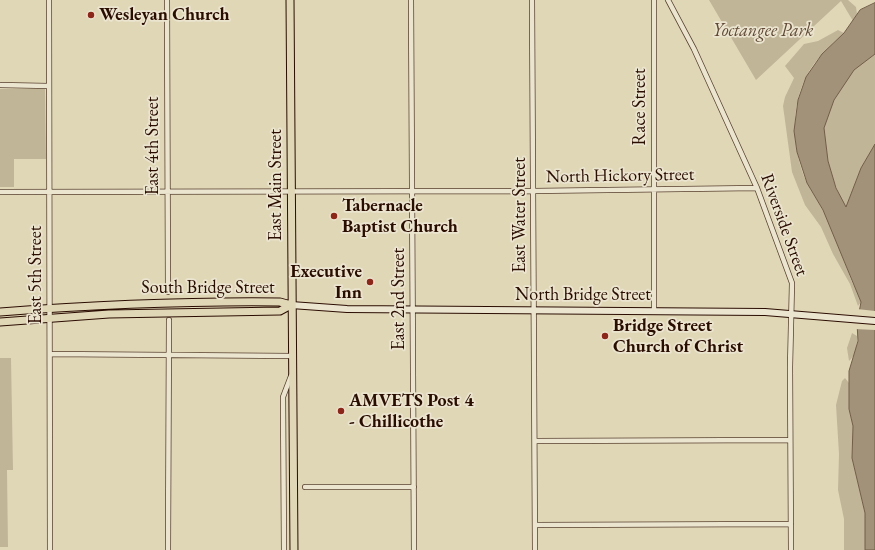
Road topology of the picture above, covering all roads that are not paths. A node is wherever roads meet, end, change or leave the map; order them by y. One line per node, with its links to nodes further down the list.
1 (48, 0): 9 (street, East 5th Street)
2 (167, 0): 13 (street, East 4th Street)
3 (290, 0): 17 (main road, East Main Street)
4 (411, 0): 14 (street, East 2nd Street)
5 (532, 0): 15 (street, East Water Street)
6 (654, 0): 11 (street, Race Street)
7 (668, 0): 10 (street, Riverside Street)
8 (0, 85): 9 (street)
9 (49, 86): 12 (street, East 5th Street)
10 (758, 188): 11 (street, North Hickory Street); 25 (street, Riverside Street)
11 (654, 189): 15 (street, North Hickory Street); 22 (street, Race Street)
12 (49, 191): 13 (street, North Hickory Street); 16 (street, North Hickory Street); 21 (street, East 5th Street)
13 (167, 191): 17 (street, North Hickory Street); 18 (street, East 4th Street)
14 (412, 191): 15 (street, North Hickory Street); 17 (street, North Hickory Street); 20 (street, East 2nd Street)
15 (533, 191): 23 (street, East Water Street)
16 (0, 192)
17 (291, 192): 19 (main road, East Main Street)
18 (168, 292)
19 (291, 305): 20 (main road, North Bridge Street); 21 (main road, South Bridge Street); 26 (main road, South Bridge Street); 32 (main road, East Main Street)
20 (413, 309): 23 (main road, North Bridge Street); 37 (street, East 2nd Street)
21 (50, 310): 24 (main road, South Bridge Street); 26 (street, East 5th Street)
22 (654, 310): 23 (main road, North Bridge Street); 25 (main road, North Bridge Street)
23 (534, 311): 35 (street, East Water Street)
24 (0, 312)
25 (792, 314): 28 (main road, North Bridge Street); 34 (street, Riverside Street)
26 (50, 318): 29 (main road, South Bridge Street); 30 (street, East 5th Street)
27 (168, 320): 31 (street)
28 (875, 321)
29 (0, 322)
30 (50, 354): 31 (street); 40 (street, East 5th Street)
31 (168, 354): 32 (street); 41 (street)
32 (292, 356): 33 (main road, East Main Street)
33 (293, 370): 42 (street, East Main Street); 43 (main road, East Main Street)
34 (790, 440): 35 (street); 38 (street, Riverside Street)
35 (535, 441): 39 (street, East Water Street)
36 (305, 487): 37 (street)
37 (414, 487): 44 (street, East 2nd Street)
38 (791, 524): 39 (street); 46 (street, Riverside Street)
39 (535, 525): 45 (street, East Water Street)
40 (50, 550)
41 (168, 550)
42 (284, 550)
43 (294, 550)
44 (414, 550)
45 (535, 550)
46 (791, 550)

